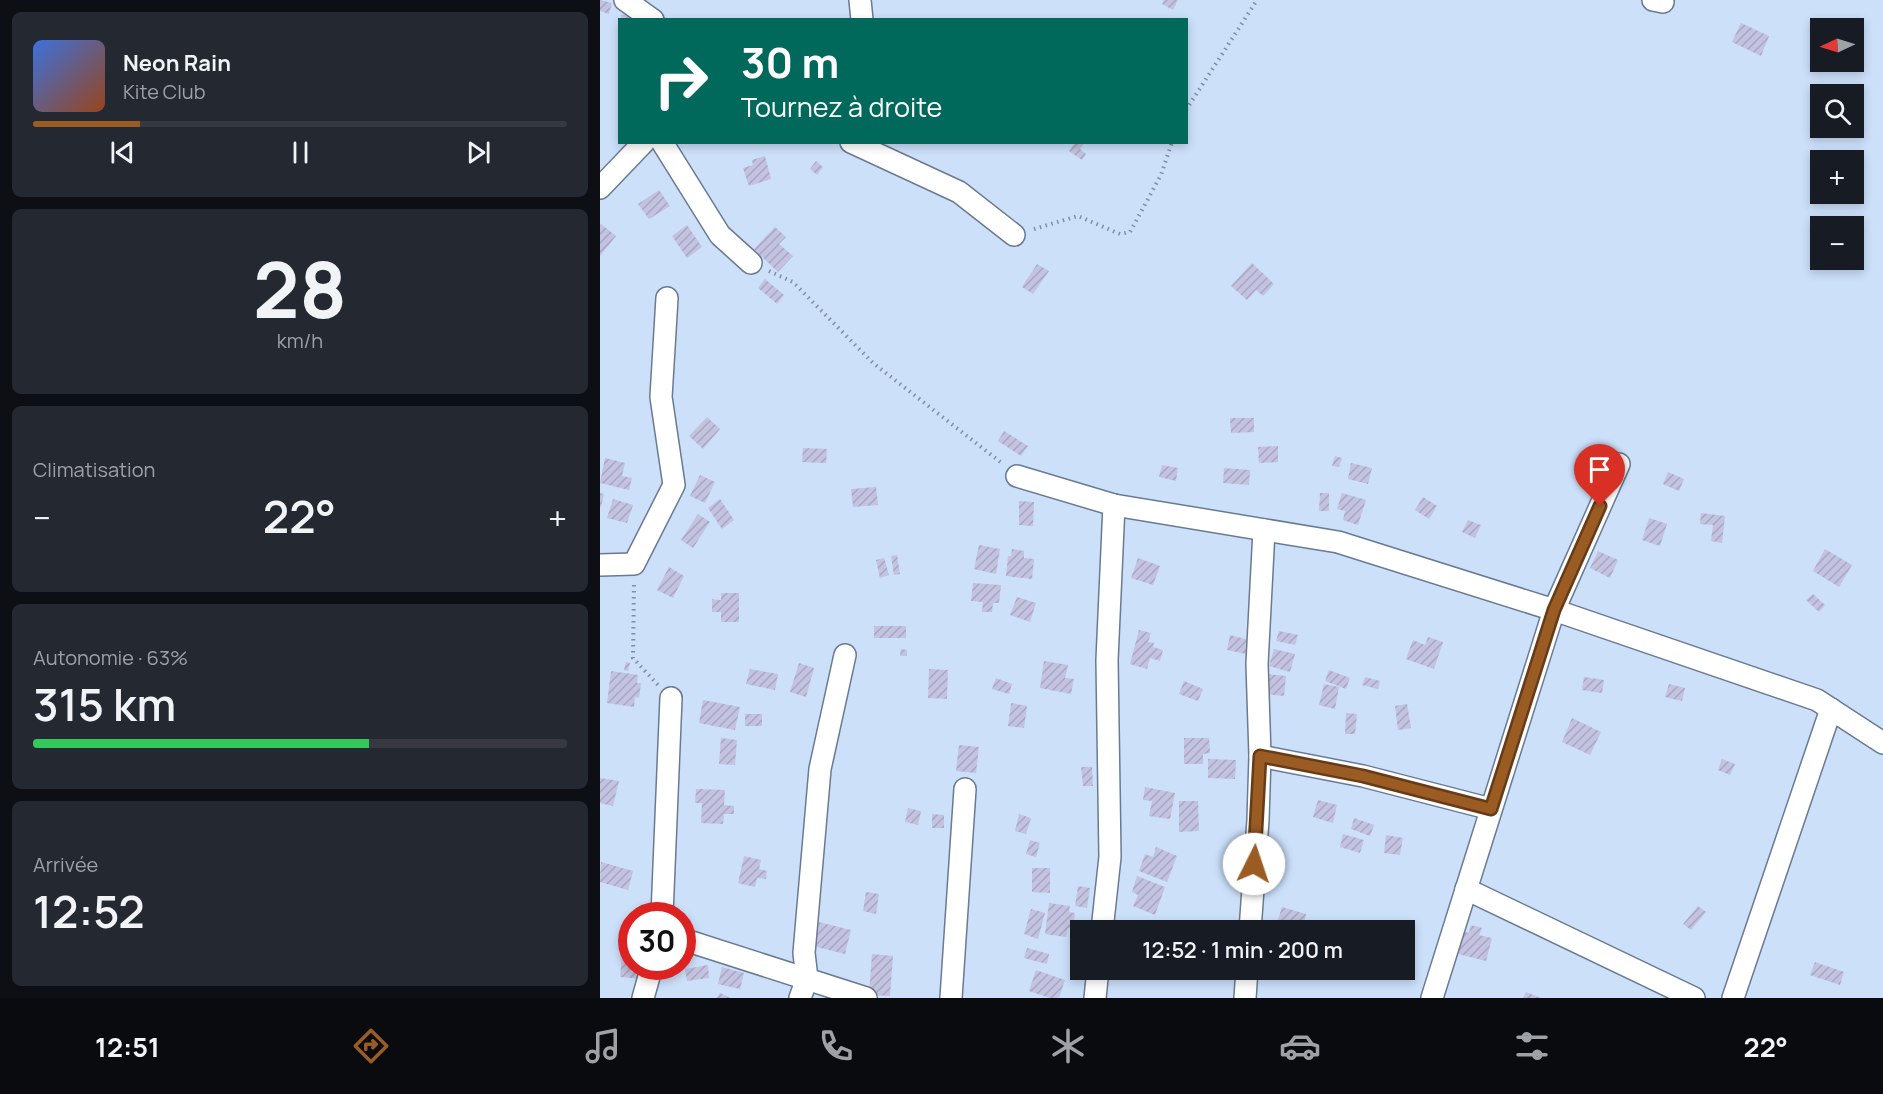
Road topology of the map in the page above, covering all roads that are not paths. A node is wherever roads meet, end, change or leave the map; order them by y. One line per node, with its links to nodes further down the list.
1 (625, 0): 3 (street)
2 (860, 0): 4 (street)
3 (650, 18)
4 (862, 18)
5 (642, 144): 8 (street)
6 (663, 144): 10 (street)
7 (872, 147): 9 (street)
8 (600, 188)
9 (1014, 235)
10 (752, 263)
11 (667, 298): 16 (street)
12 (1619, 464): 17 (street)
13 (1017, 476): 14 (street)
14 (1114, 505): 15 (street); 27 (street)
15 (1264, 530): 17 (street); 22 (street)
16 (600, 565)
17 (1554, 610): 20 (street); 24 (street)
18 (845, 655): 33 (street)
19 (671, 698): 26 (street)
20 (1831, 709): 21 (street); 41 (street)
21 (1883, 743)
22 (1260, 756): 24 (street); 28 (street)
23 (965, 789): 36 (street)
24 (1491, 809): 25 (street)
25 (1466, 890): 39 (street); 40 (street)
26 (663, 902)
27 (1103, 920)
28 (1251, 920)
29 (696, 945): 33 (street)
30 (648, 980): 34 (street)
31 (1097, 980): 37 (street)
32 (1246, 980): 38 (street)
33 (804, 988): 35 (street)
34 (643, 998)
35 (866, 998)
36 (951, 998)
37 (1095, 998)
38 (1245, 998)
39 (1432, 998)
40 (1694, 998)
41 (1733, 998)

